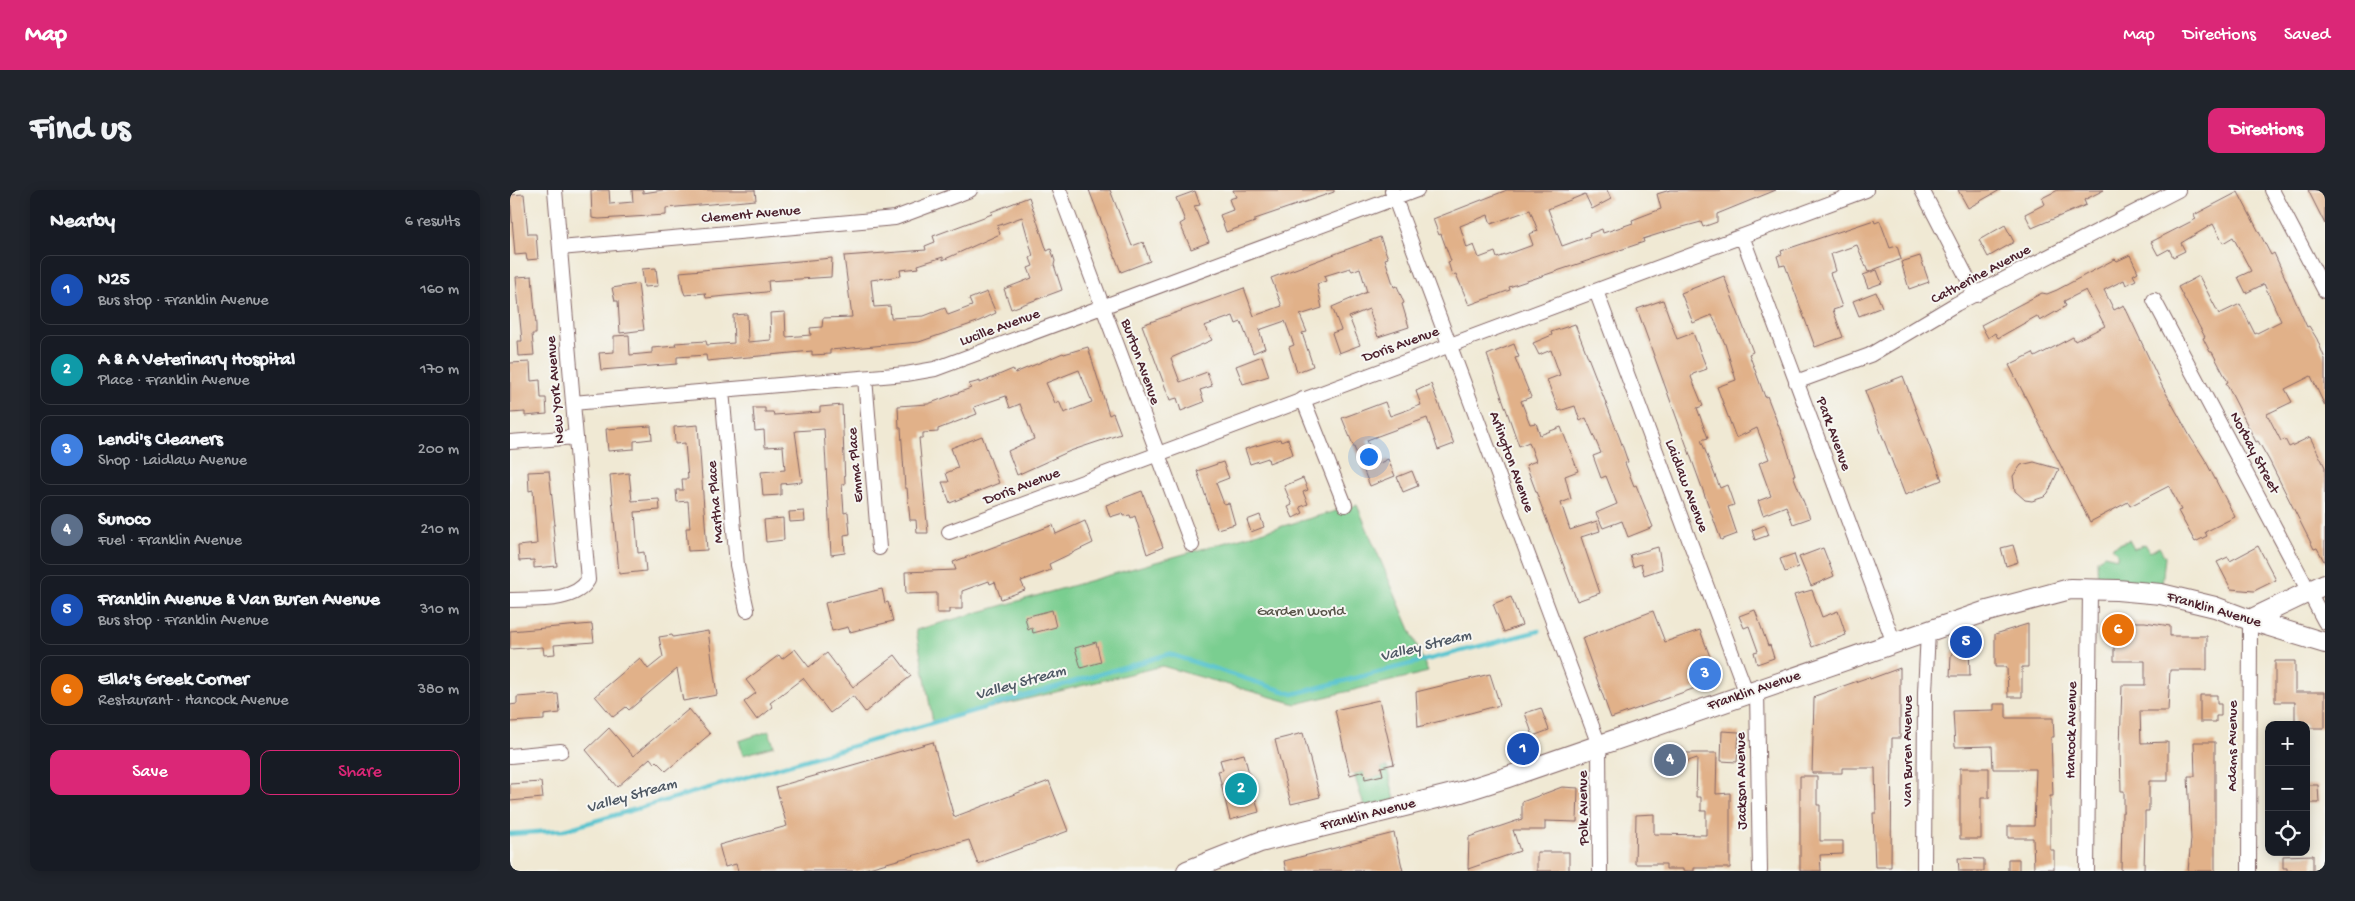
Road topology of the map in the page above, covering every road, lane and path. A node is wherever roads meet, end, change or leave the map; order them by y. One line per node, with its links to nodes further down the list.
1 (555, 190): 11 (street, New York Avenue)
2 (970, 190): 11 (street, Clement Avenue)
3 (1059, 190): 16 (street, Burton Avenue)
4 (1418, 190): 9 (street, Lucille Avenue)
5 (1866, 190): 10 (street, Doris Avenue)
6 (1922, 190): 14 (street)
7 (2178, 190): 14 (street, Catherine Avenue)
8 (2272, 190): 13 (street)
9 (1394, 194): 16 (street, Lucille Avenue); 17 (street, Arlington Avenue)
10 (1742, 236): 12 (street, Doris Avenue); 19 (street, Park Avenue)
11 (560, 248): 22 (street, New York Avenue)
12 (1596, 290): 17 (street, Doris Avenue); 39 (street, Laidlaw Avenue)
13 (2325, 291)
14 (1976, 295): 19 (street, Catherine Avenue)
15 (2154, 300): 30 (street, Norbay Street)
16 (1103, 307): 18 (street, Lucille Avenue); 25 (street, Burton Avenue)
17 (1450, 344): 21 (street, Doris Avenue); 40 (street, Arlington Avenue)
18 (865, 378): 20 (street, Lucille Avenue); 29 (street, Emma Place)
19 (1796, 382): 38 (street, Park Avenue)
20 (722, 390): 22 (street, Lucille Avenue); 33 (street, Martha Place)
21 (1303, 399): 25 (street, Doris Avenue); 26 (street)
22 (573, 403): 23 (street, New York Avenue)
23 (576, 437): 24 (street); 32 (street, New York Avenue)
24 (510, 442)
25 (1157, 453): 27 (street, Doris Avenue); 28 (street, Burton Avenue)
26 (1345, 505)
27 (949, 532)
28 (1192, 544)
29 (879, 548)
30 (2317, 588): 34 (main road); 35 (street, Norbay Street)
31 (2090, 589): 34 (main road, Franklin Avenue); 36 (main road, Franklin Avenue); 47 (street, Hancock Avenue)
32 (510, 600)
33 (747, 610)
34 (2250, 620): 37 (main road, Franklin Avenue); 48 (street, Adams Avenue)
35 (2325, 622)
36 (1928, 632): 38 (main road, Franklin Avenue); 46 (street, Van Buren Avenue)
37 (2325, 642)
38 (1894, 643): 39 (main road, Franklin Avenue)
39 (1752, 692): 40 (main road, Franklin Avenue); 45 (street, Jackson Avenue)
40 (1599, 746): 43 (main road, Franklin Avenue); 44 (street, Polk Avenue)
41 (561, 751): 42 (street)
42 (510, 756)
43 (1187, 871)
44 (1600, 871)
45 (1760, 871)
46 (1924, 871)
47 (2087, 871)
48 (2249, 871)

